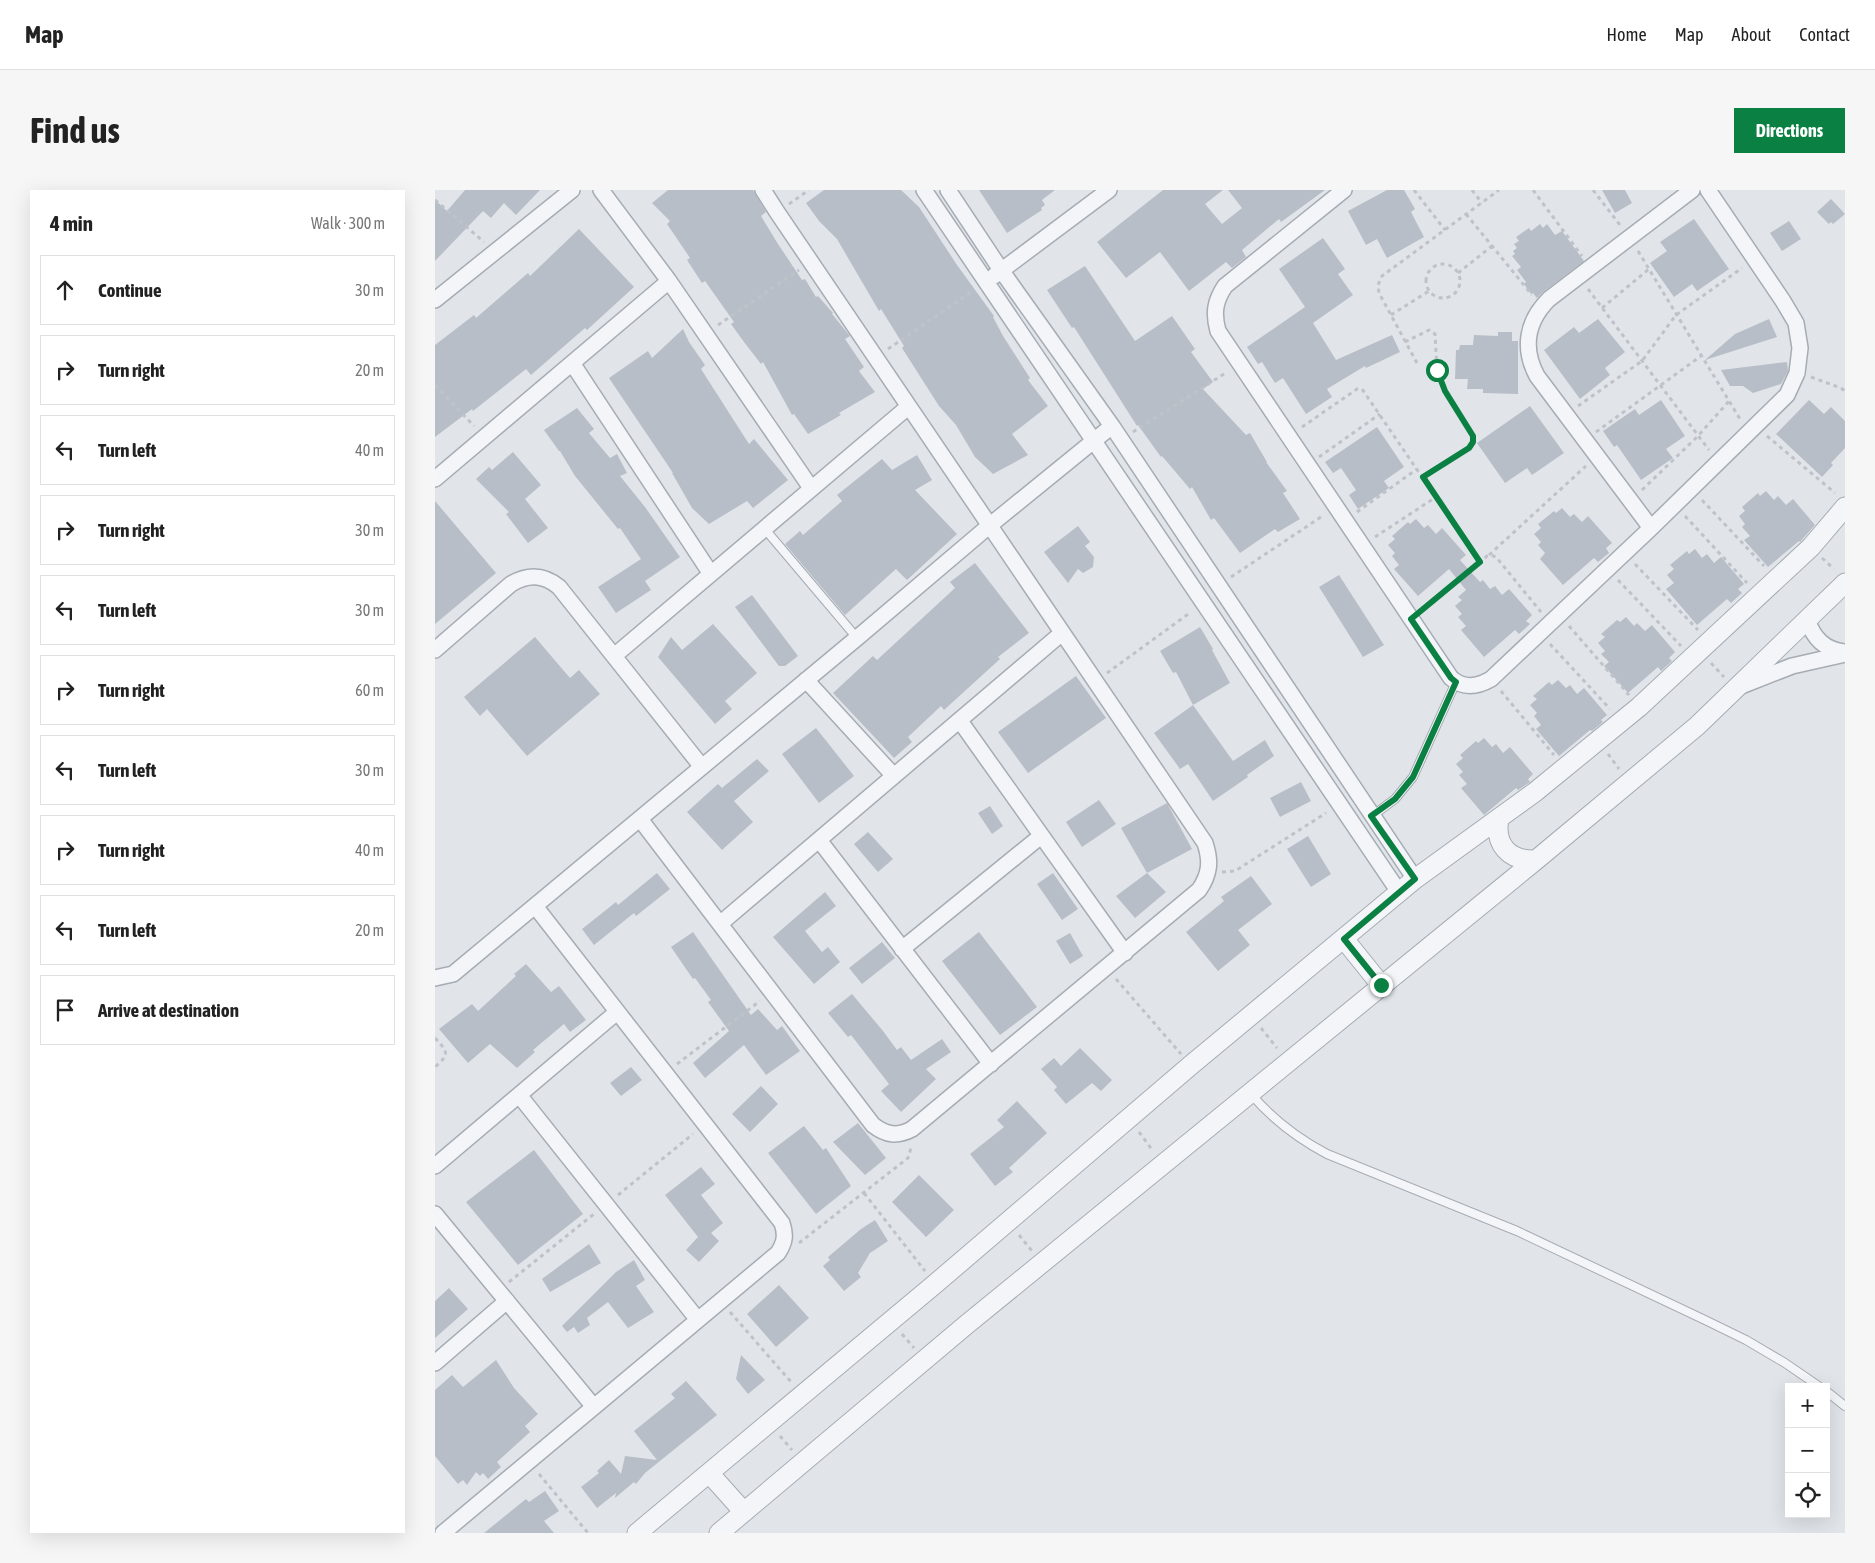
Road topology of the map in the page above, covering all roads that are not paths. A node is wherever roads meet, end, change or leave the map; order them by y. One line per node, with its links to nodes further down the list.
1 (572, 190): 13 (street)
2 (601, 190): 11 (street)
3 (763, 190): 15 (street)
4 (924, 190): 12 (street)
5 (948, 190): 10 (street)
6 (1345, 190): 33 (street)
7 (1692, 190): 23 (street)
8 (1708, 190): 23 (street)
9 (1105, 191): 10 (street)
10 (1001, 270): 12 (street); 16 (street)
11 (669, 281): 14 (street); 19 (street)
12 (986, 281): 17 (street)
13 (435, 300)
14 (573, 363): 18 (street); 24 (street)
15 (908, 406): 19 (street); 21 (street)
16 (1112, 426): 17 (street); 38 (street)
17 (1094, 441): 21 (street); 45 (street)
18 (435, 479)
19 (811, 488): 22 (street)
20 (1841, 501): 39 (street)
21 (989, 526): 27 (street); 28 (street)
22 (764, 528): 24 (street); 28 (lane)
23 (1651, 528): 33 (street)
24 (711, 574): 31 (street)
25 (1842, 578): 26 (street)
26 (1807, 620): 30 (street); 34 (street)
27 (1062, 633): 35 (street); 50 (street)
28 (857, 638): 32 (street)
29 (435, 650): 31 (street)
30 (1845, 653): 34 (street)
31 (614, 656): 36 (street)
32 (806, 680): 36 (street); 37 (street)
33 (1456, 682): 38 (lane)
34 (1735, 689): 43 (street)
35 (960, 720): 37 (street); 41 (street)
36 (702, 767): 40 (street)
37 (894, 776): 42 (street)
38 (1371, 816): 44 (street)
39 (1499, 818): 43 (street); 44 (street)
40 (640, 819): 46 (street); 47 (street)
41 (1041, 836): 49 (street); 50 (street)
42 (819, 840): 47 (street); 49 (street)
43 (1536, 860): 52 (street)
44 (1415, 879): 45 (street)
45 (1399, 892): 48 (street)
46 (535, 906): 51 (street); 53 (street)
47 (721, 924): 54 (street)
48 (1344, 939): 52 (street); 66 (street)
49 (902, 949): 54 (street)
50 (1125, 953): 54 (street)
51 (435, 978)
52 (1381, 985): 55 (street)
53 (617, 1012): 56 (street); 60 (street)
54 (991, 1064)
55 (1250, 1093): 62 (lane); 67 (street)
56 (519, 1095): 57 (street); 60 (street)
57 (435, 1166)
58 (435, 1214): 59 (street)
59 (507, 1301): 61 (street); 65 (street)
60 (697, 1320): 65 (street)
61 (435, 1362)
62 (1814, 1383)
63 (1830, 1394): 64 (lane)
64 (1845, 1406)
65 (594, 1407): 69 (street)
66 (709, 1473): 67 (street); 70 (street)
67 (743, 1512): 71 (street)
68 (435, 1524): 69 (street)
69 (443, 1533)
70 (637, 1533)
71 (719, 1533)

